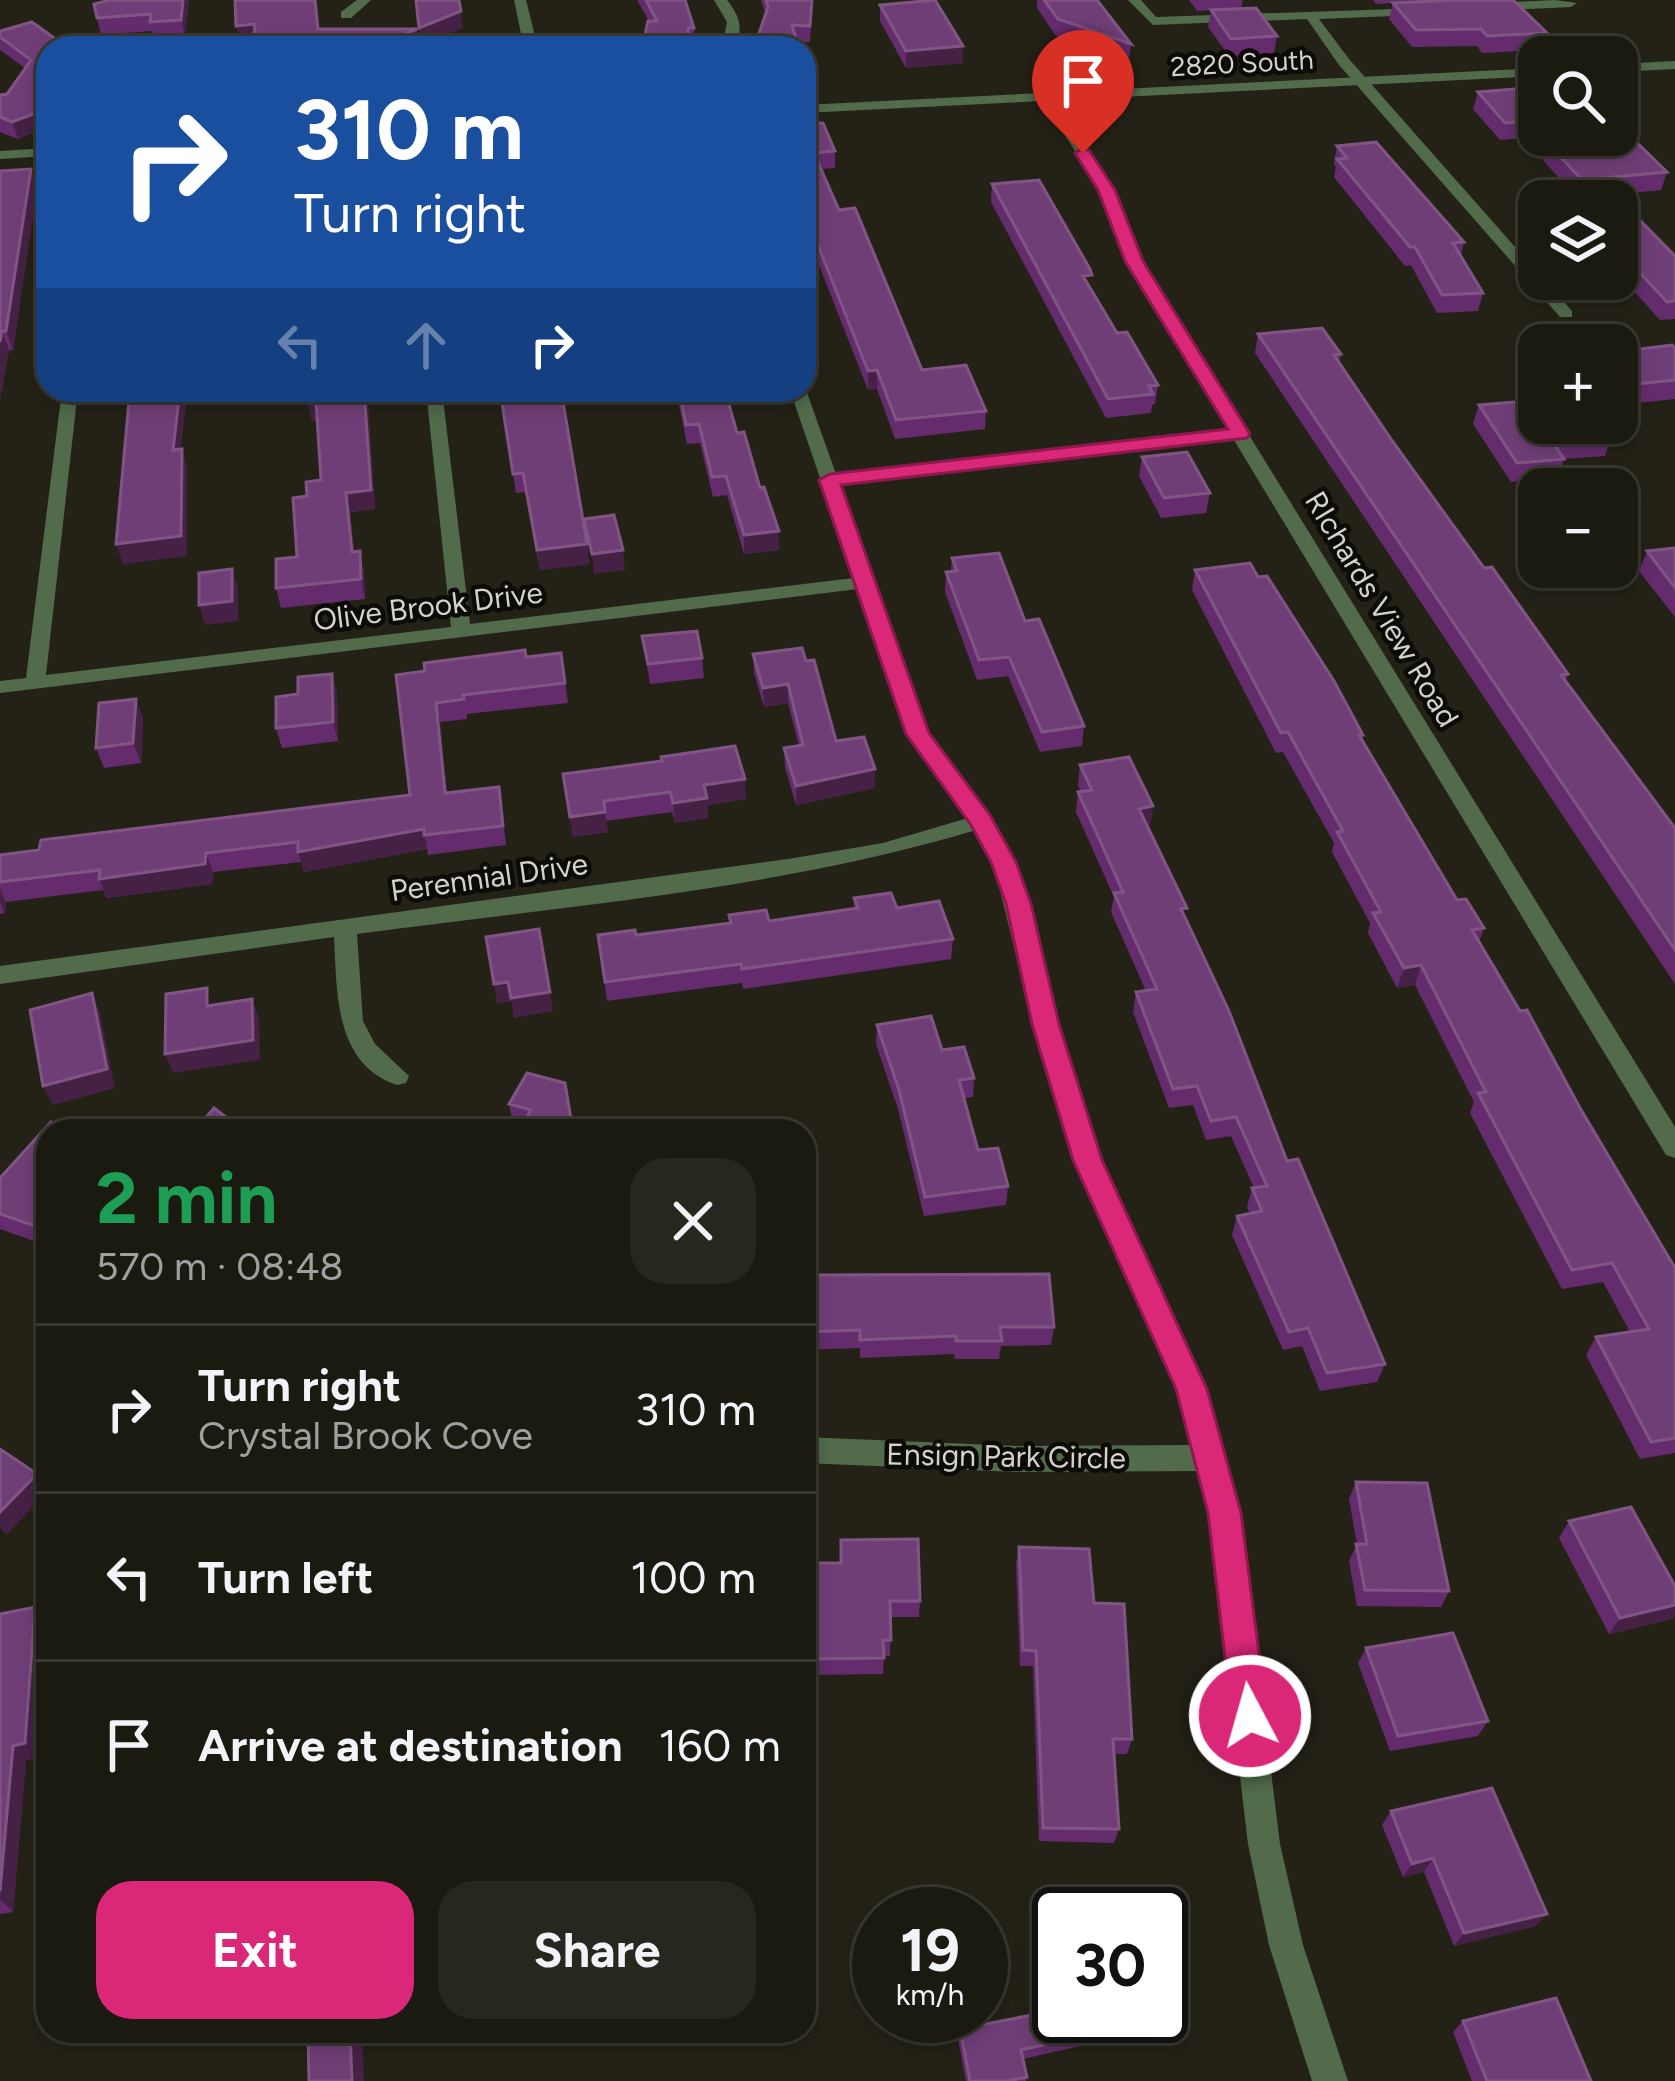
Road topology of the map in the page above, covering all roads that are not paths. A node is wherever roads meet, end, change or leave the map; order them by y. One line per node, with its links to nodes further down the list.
1 (365, 0): 8 (street)
2 (520, 0): 10 (street)
3 (720, 0): 11 (street)
4 (1134, 0): 9 (street)
5 (1571, 3): 6 (street)
6 (1463, 8)
7 (1442, 10): 9 (street)
8 (346, 15)
9 (1311, 16): 15 (street)
10 (528, 36)
11 (734, 36)
12 (1675, 65): 13 (street)
13 (1638, 67)
14 (1518, 73): 15 (street, 2820 South)
15 (1360, 80): 16 (street, 2820 South); 20 (street)
16 (1048, 97): 17 (street, 2820 South); 24 (street, RIchards View Road)
17 (816, 108)
18 (36, 153): 19 (street)
19 (0, 155)
20 (1566, 314)
21 (69, 402): 28 (street)
22 (435, 402): 27 (street)
23 (802, 402): 25 (street)
24 (1240, 434): 25 (street); 34 (street, RIchards View Road)
25 (830, 480): 26 (street)
26 (862, 583): 27 (street, Olive Brook Drive); 30 (street)
27 (461, 631): 28 (street, Olive Brook Drive)
28 (35, 682): 29 (street, Olive Brook Drive)
29 (0, 687)
30 (982, 821): 31 (street, Perennial Drive); 36 (street)
31 (345, 927): 32 (street, Perennial Drive); 33 (street)
32 (0, 975)
33 (397, 1076)
34 (1675, 1148)
35 (816, 1451): 36 (street, Ensign Park Circle)
36 (1209, 1458): 37 (street)
37 (1330, 2081)

